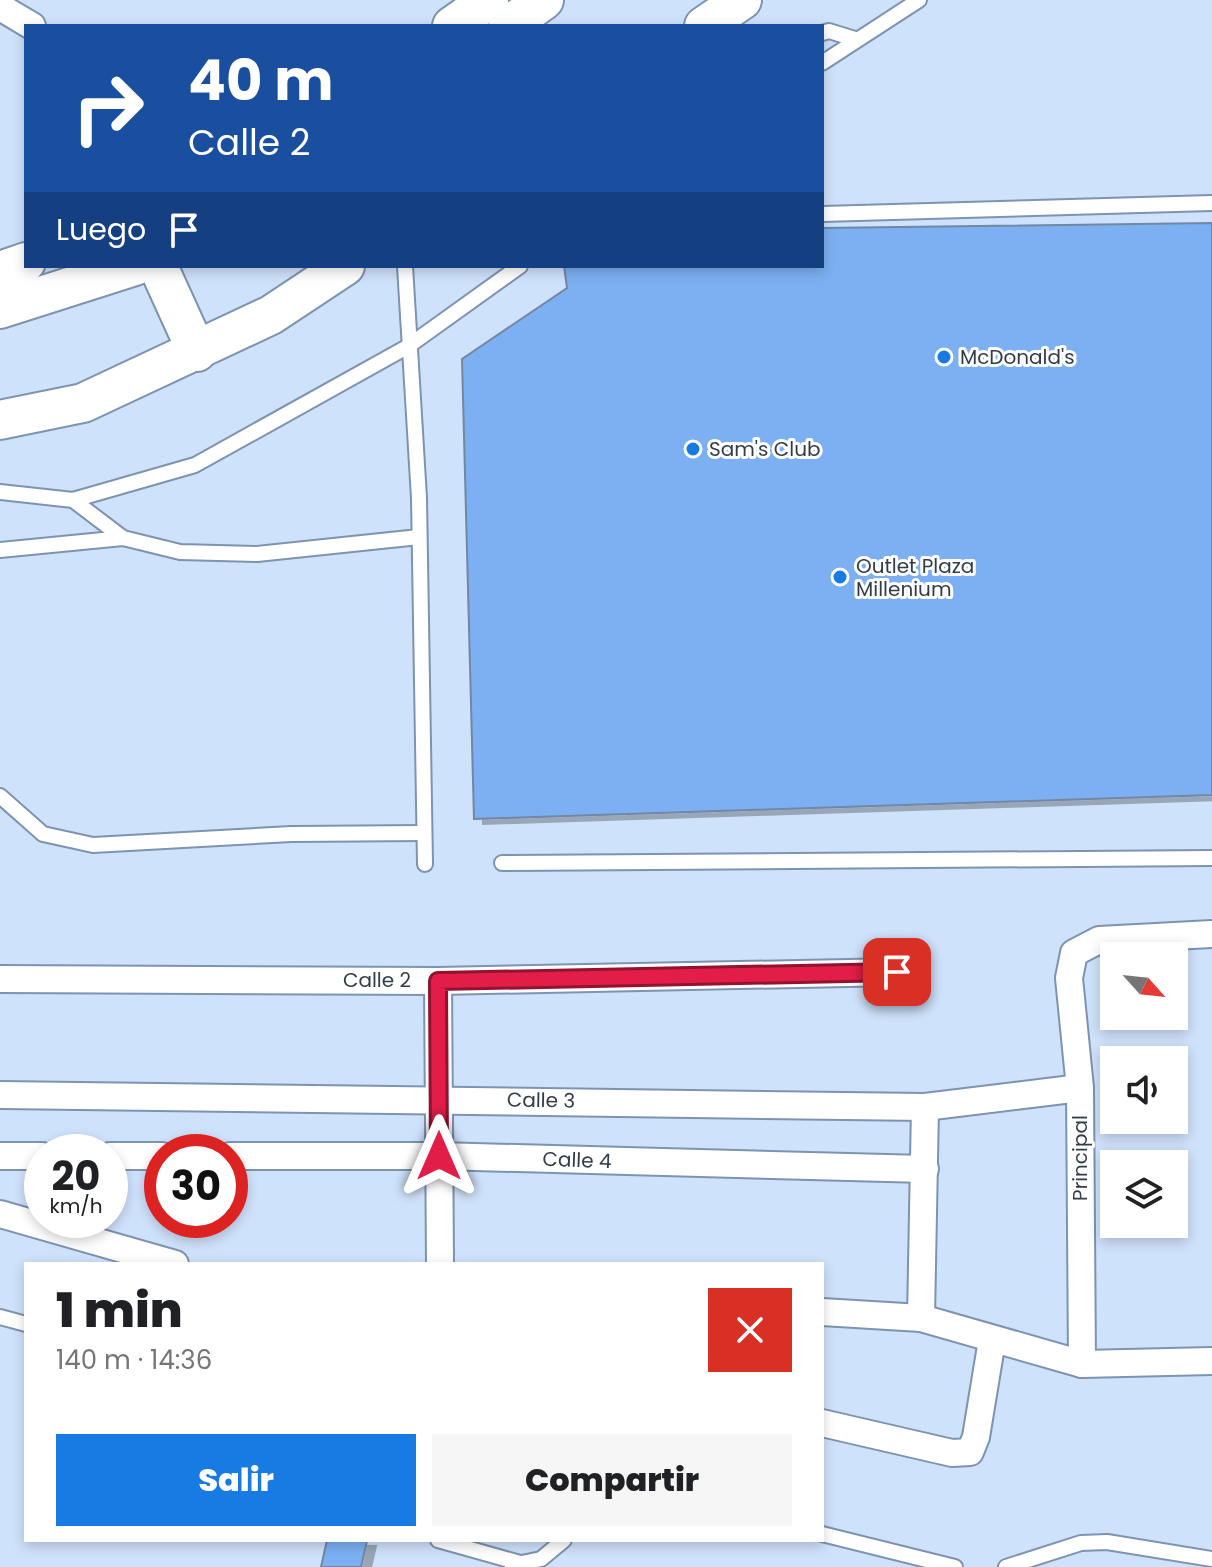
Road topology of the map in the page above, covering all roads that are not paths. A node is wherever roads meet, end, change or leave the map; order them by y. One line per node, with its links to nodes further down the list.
1 (489, 0): 7 (main road)
2 (544, 0): 8 (main road)
3 (742, 0): 9 (main road)
4 (919, 0): 11 (lane)
5 (0, 7): 6 (street)
6 (29, 24)
7 (455, 24)
8 (511, 24)
9 (707, 24)
10 (824, 32): 11 (lane)
11 (855, 39): 12 (lane)
12 (824, 62)
13 (1212, 203): 14 (lane)
14 (824, 214)
15 (24, 263): 21 (main road)
16 (129, 268): 22 (main road)
17 (159, 268): 24 (main road)
18 (342, 268): 24 (main road)
19 (405, 268): 23 (lane)
20 (517, 268): 23 (lane)
21 (0, 271)
22 (0, 309)
23 (407, 347): 27 (lane); 28 (lane)
24 (197, 352): 25 (main road)
25 (0, 420)
26 (0, 492): 27 (lane)
27 (73, 500): 29 (lane)
28 (419, 537): 29 (lane); 32 (lane)
29 (123, 538): 30 (lane)
30 (0, 550)
31 (0, 796): 32 (lane)
32 (424, 833): 35 (lane)
33 (1212, 858): 34 (lane)
34 (502, 863)
35 (425, 864)
36 (1212, 934): 40 (street, Principal)
37 (897, 972): 39 (street, Calle 2)
38 (0, 979): 39 (street, Calle 2)
39 (438, 981): 42 (street)
40 (1080, 1088): 43 (street, Calle 3); 58 (street, Principal)
41 (0, 1095): 42 (street, Calle 3)
42 (439, 1099): 43 (street, Calle 3); 47 (street)
43 (925, 1107): 48 (street)
44 (0, 1156): 45 (street)
45 (24, 1156)
46 (248, 1156): 47 (street, Calle 4)
47 (439, 1156): 48 (street, Calle 4); 51 (street)
48 (925, 1169): 54 (street)
49 (0, 1214): 50 (street)
50 (168, 1262)
51 (440, 1262)
52 (824, 1312): 54 (street)
53 (0, 1317): 55 (lane)
54 (921, 1318): 56 (street)
55 (24, 1323)
56 (992, 1340): 58 (street); 59 (street)
57 (1212, 1361): 58 (street)
58 (1082, 1364)
59 (824, 1423)
60 (824, 1534): 66 (lane)
61 (445, 1542): 64 (lane)
62 (562, 1542): 64 (lane)
63 (1212, 1559): 67 (lane)
64 (520, 1563): 65 (lane)
65 (501, 1567)
66 (955, 1567)
67 (1006, 1567)

